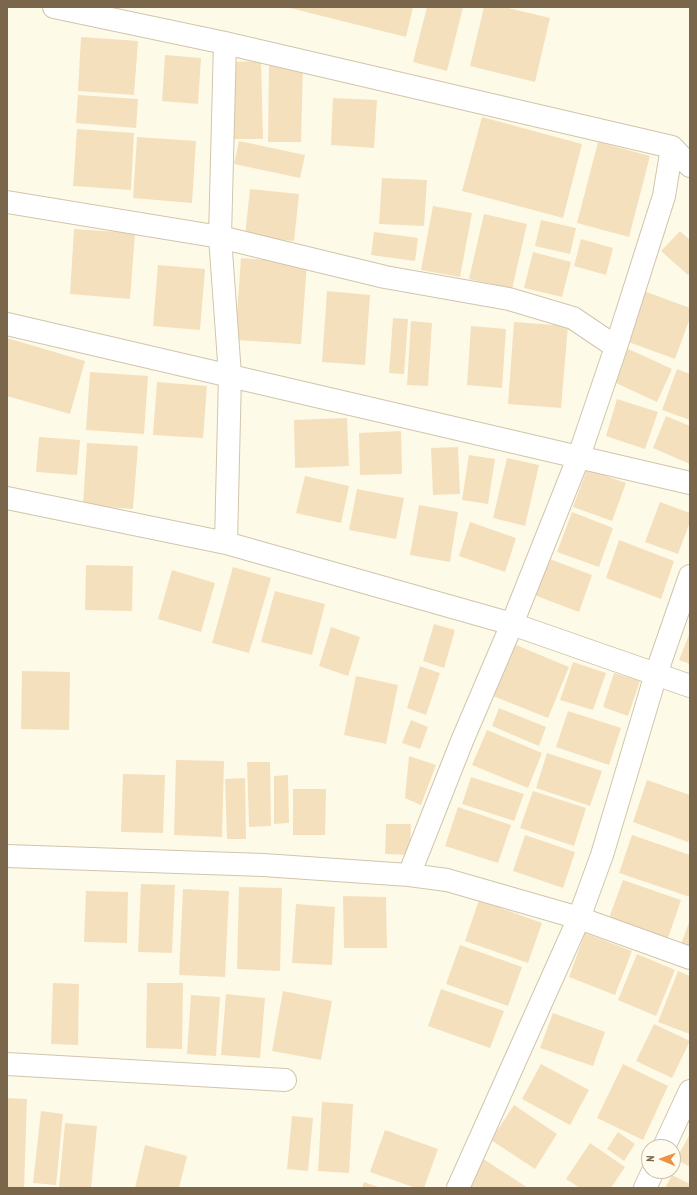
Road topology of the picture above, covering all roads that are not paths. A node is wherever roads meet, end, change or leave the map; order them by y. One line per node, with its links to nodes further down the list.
1 (54, 7): 2 (street)
2 (225, 43): 3 (street); 6 (street)
3 (672, 147): 4 (street); 8 (street)
4 (690, 166)
5 (7, 202): 6 (street)
6 (220, 237): 8 (street); 9 (street)
7 (7, 324): 9 (street)
8 (616, 347): 10 (street)
9 (230, 375): 10 (street); 13 (street)
10 (579, 456): 11 (street); 15 (street)
11 (690, 483)
12 (7, 498): 13 (street)
13 (226, 544): 15 (street)
14 (690, 576): 16 (street)
15 (512, 624): 16 (street); 19 (street)
16 (656, 674): 17 (street); 20 (street)
17 (690, 686)
18 (7, 856): 19 (street)
19 (409, 875): 20 (street)
20 (579, 918): 21 (street); 26 (street)
21 (690, 958)
22 (7, 1064): 23 (street)
23 (285, 1080)
24 (690, 1091): 25 (street)
25 (668, 1139)
26 (458, 1188)

